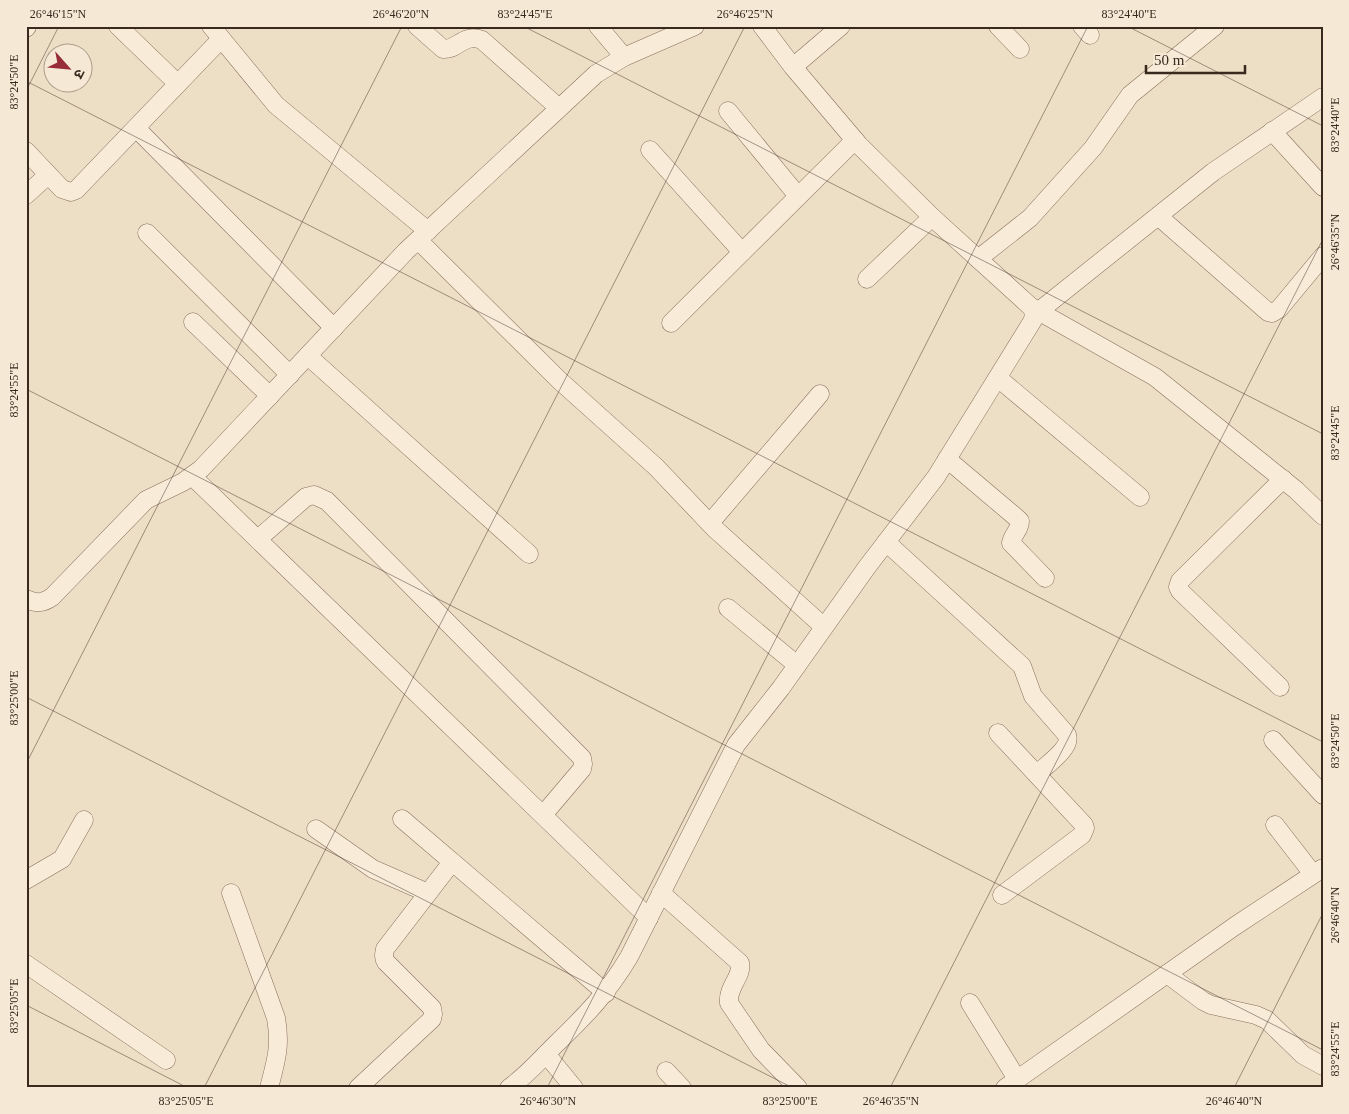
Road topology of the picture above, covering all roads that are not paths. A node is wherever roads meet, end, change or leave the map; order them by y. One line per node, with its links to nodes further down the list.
1 (118, 26): 13 (street)
2 (417, 26): 15 (street)
3 (598, 26): 11 (street)
4 (695, 26): 11 (street)
5 (762, 26): 12 (street)
6 (841, 26): 12 (street)
7 (998, 26): 10 (street)
8 (1216, 26): 32 (street)
9 (216, 32): 13 (street); 29 (street)
10 (1020, 49)
11 (624, 56): 15 (street)
12 (794, 67): 19 (street)
13 (178, 84): 17 (street)
14 (1323, 97): 18 (street)
15 (560, 108): 29 (street)
16 (728, 111): 25 (street)
17 (136, 128): 22 (street); 37 (street)
18 (1272, 131): 23 (street); 26 (street)
19 (855, 140): 25 (street); 27 (street)
20 (650, 150): 30 (street)
21 (26, 151): 22 (street)
22 (48, 175): 24 (street)
23 (1323, 187)
24 (26, 195)
25 (798, 196): 30 (street)
26 (1158, 216): 31 (street); 34 (street)
27 (932, 217): 32 (street); 33 (street)
28 (147, 232): 39 (street)
29 (423, 236): 37 (street); 48 (street)
30 (742, 252): 36 (street)
31 (1323, 256)
32 (978, 259): 34 (street)
33 (867, 279)
34 (1035, 309): 40 (street); 45 (street)
35 (193, 322): 42 (street)
36 (671, 323)
37 (334, 328): 38 (street)
38 (308, 356): 39 (street); 51 (street)
39 (290, 374): 42 (street)
40 (998, 378): 43 (street); 46 (street)
41 (820, 394): 48 (street)
42 (270, 396): 44 (street)
43 (947, 459): 50 (street); 52 (street)
44 (192, 476): 49 (street); 53 (street)
45 (1283, 479): 47 (street); 57 (street)
46 (1140, 497)
47 (1323, 516)
48 (710, 523): 55 (street)
49 (258, 540): 62 (street); 62 (street)
50 (886, 542): 55 (street); 60 (street)
51 (529, 554)
52 (1045, 578)
53 (26, 600)
54 (728, 608): 56 (street)
55 (824, 627): 56 (street)
56 (797, 666): 72 (street)
57 (1280, 687)
58 (998, 733): 60 (street)
59 (1273, 740): 61 (street)
60 (1037, 774): 73 (street)
61 (1323, 795)
62 (543, 815): 74 (street)
63 (402, 819): 67 (street)
64 (84, 820): 69 (street)
65 (1275, 825): 68 (street)
66 (316, 829): 71 (street)
67 (452, 862): 71 (street); 77 (street)
68 (1318, 871): 76 (street)
69 (26, 880)
70 (232, 893): 84 (street)
71 (428, 893): 85 (street)
72 (661, 893): 74 (street); 89 (street)
73 (1002, 895)
74 (649, 918): 77 (street)
75 (26, 964): 80 (street)
76 (1167, 974): 81 (street); 83 (street)
77 (606, 993): 79 (street)
78 (970, 1003): 83 (street)
79 (546, 1054): 86 (street); 87 (street)
80 (166, 1060)
81 (1323, 1066)
82 (666, 1071): 88 (street)
83 (1011, 1084)
84 (269, 1088)
85 (358, 1088)
86 (509, 1088)
87 (574, 1088)
88 (682, 1088)
89 (798, 1088)

